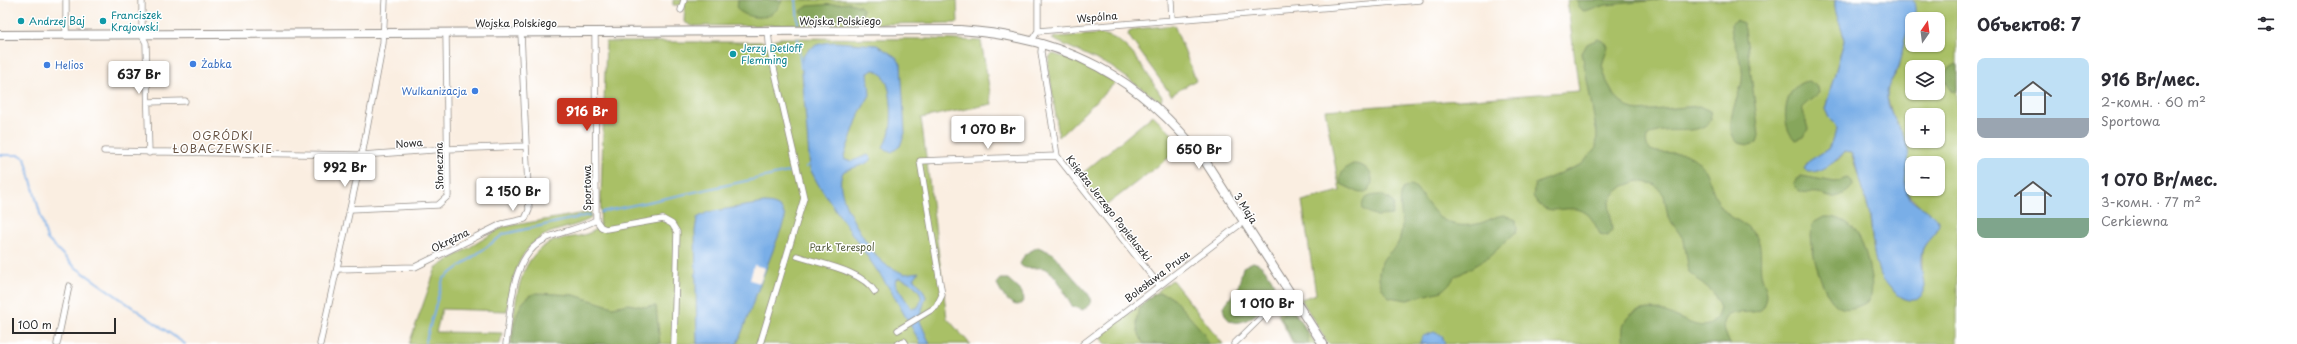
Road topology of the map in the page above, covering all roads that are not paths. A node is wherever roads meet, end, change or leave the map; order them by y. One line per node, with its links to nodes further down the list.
1 (66, 0): 17 (street)
2 (142, 0): 18 (street)
3 (385, 0): 15 (street)
4 (684, 0): 8 (street)
5 (1038, 0): 11 (street)
6 (1171, 0): 9 (street)
7 (1420, 0): 9 (street, Wspólna)
8 (681, 10)
9 (1172, 20): 11 (street, Wspólna)
10 (768, 31): 12 (street, Wojska Polskiego); 19 (street, Wojska Polskiego); 43 (street)
11 (1038, 31): 19 (street)
12 (596, 32): 14 (street, Wojska Polskiego); 30 (street, Sportowa)
13 (446, 33): 14 (street, Wojska Polskiego); 15 (street, Wojska Polskiego); 24 (street, Słoneczna)
14 (521, 33): 23 (street, Okrężna)
15 (384, 34): 18 (street, Wojska Polskiego); 27 (street)
16 (0, 35): 17 (street, Wojska Polskiego)
17 (66, 35): 18 (street, Wojska Polskiego)
18 (142, 35): 22 (street)
19 (1032, 40): 20 (street, 3 Maja)
20 (1042, 43): 28 (street, Księdza Jerzego Popiełuszki); 31 (street, 3 Maja)
21 (185, 101): 22 (street)
22 (148, 102): 26 (street)
23 (525, 146): 24 (street, Nowa); 33 (street, Okrężna)
24 (447, 149): 27 (street, Nowa); 29 (street, Słoneczna)
25 (104, 152): 26 (street, Nowa)
26 (149, 153): 27 (street, Nowa)
27 (362, 155): 29 (street)
28 (1057, 156): 34 (street, Księdza Jerzego Popiełuszki); 38 (street)
29 (350, 209): 33 (street)
30 (596, 220): 41 (street, Sportowa); 42 (street)
31 (1243, 222): 34 (street, Bolesława Prusa); 36 (street, 3 Maja)
32 (797, 256): 37 (street)
33 (338, 269): 40 (street)
34 (1159, 285): 46 (street, Bolesława Prusa)
35 (69, 286): 39 (street)
36 (1288, 291): 47 (street); 48 (street, 3 Maja)
37 (875, 292)
38 (898, 330)
39 (57, 344)
40 (320, 344)
41 (506, 344)
42 (674, 344)
43 (760, 344)
44 (898, 344): 45 (street)
45 (906, 344)
46 (1083, 344)
47 (1234, 344)
48 (1323, 344)

